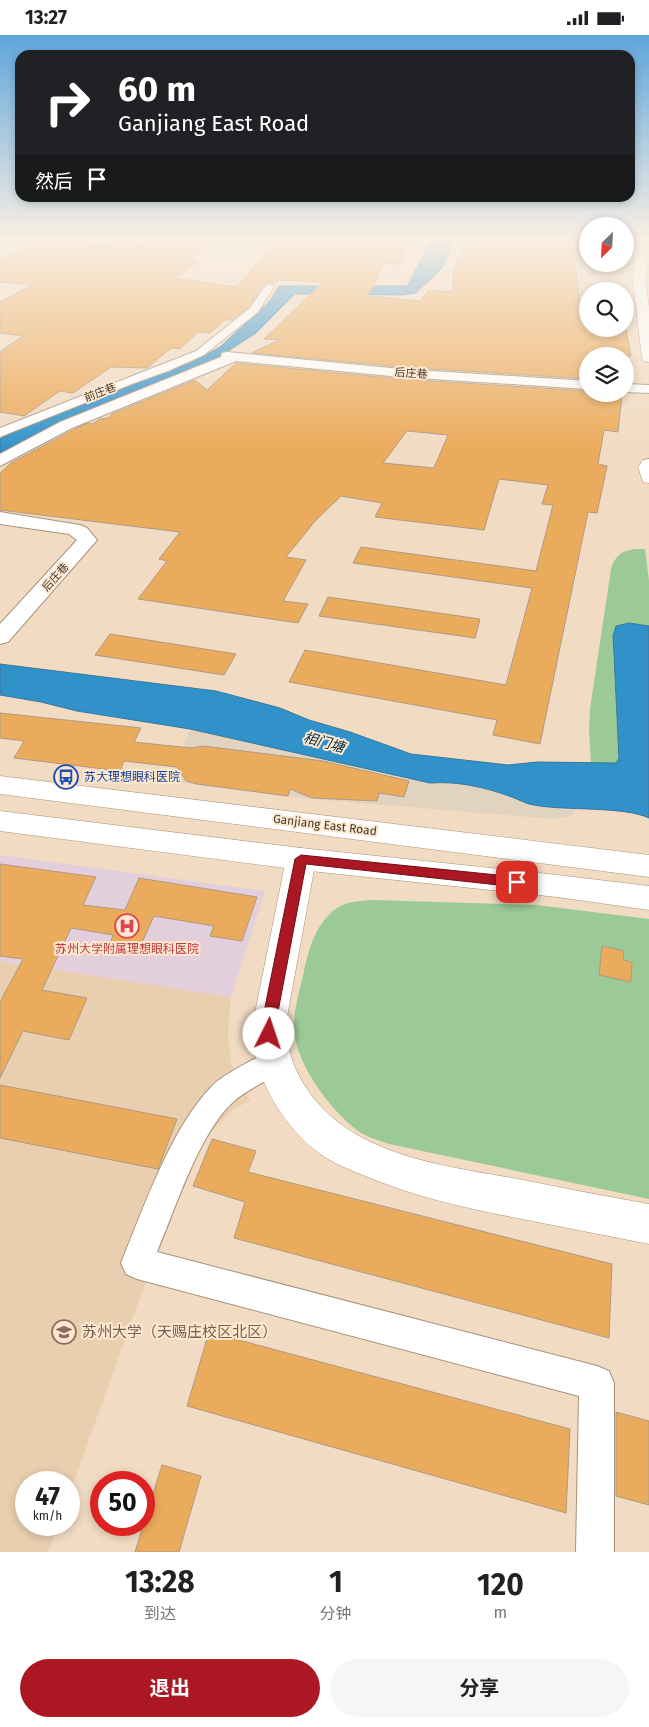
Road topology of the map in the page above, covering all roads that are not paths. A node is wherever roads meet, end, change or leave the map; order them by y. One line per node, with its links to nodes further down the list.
1 (255, 309): 3 (street, 前庄巷)
2 (643, 309): 5 (main road)
3 (200, 353): 4 (street, 后庄巷); 9 (street, 前庄巷)
4 (231, 356): 6 (street, 后庄巷); 10 (street, 后庄巷)
5 (649, 359)
6 (579, 384)
7 (634, 388): 8 (street)
8 (649, 389)
9 (0, 433)
10 (0, 461)
11 (649, 465): 12 (main road)
12 (649, 478)
13 (0, 518): 14 (street, 后庄巷)
14 (0, 637)
15 (0, 785): 18 (main road, Ganjiang East Road)
16 (0, 821): 17 (main road)
17 (301, 859): 19 (main road); 20 (main road)
18 (649, 866)
19 (649, 898)
20 (275, 1062): 21 (main road); 22 (street)
21 (649, 1225)
22 (595, 1552)

